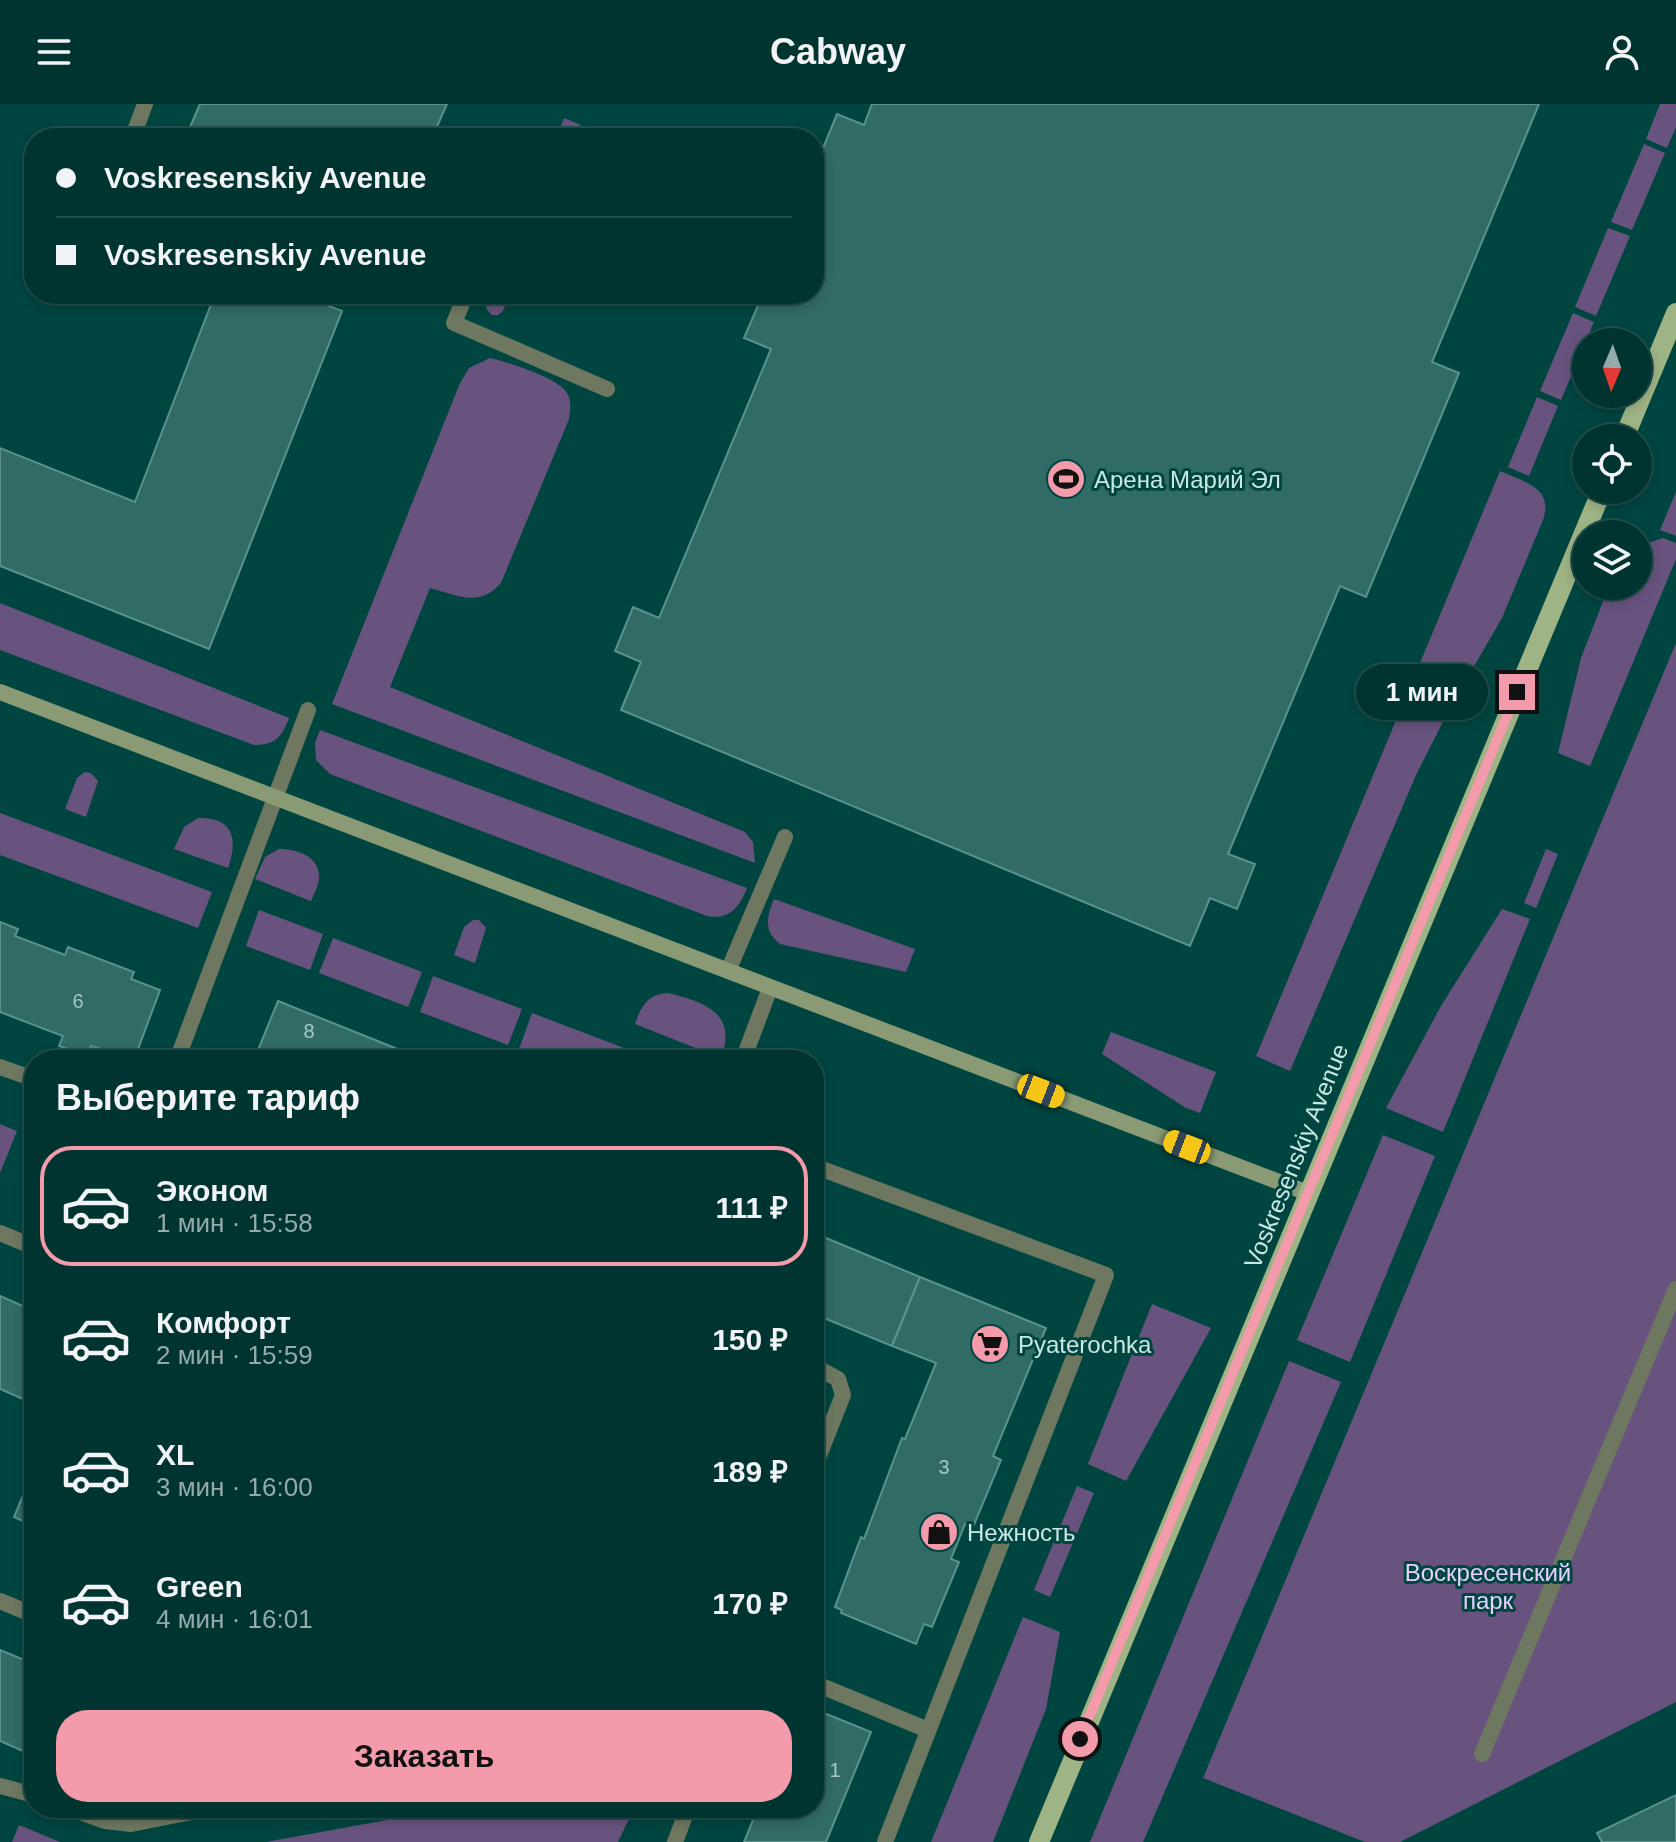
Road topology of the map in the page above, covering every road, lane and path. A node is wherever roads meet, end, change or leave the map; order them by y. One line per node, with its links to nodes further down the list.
1 (145, 104): 2 (lane)
2 (136, 128)
3 (462, 304): 5 (lane)
4 (1676, 313): 6 (main road)
5 (607, 389)
6 (1630, 424)
7 (1596, 504): 19 (main road, Voskresenskiy Avenue)
8 (0, 692): 10 (main road)
9 (308, 710): 10 (lane)
10 (273, 797): 12 (main road); 14 (lane)
11 (785, 837): 12 (lane)
12 (728, 971): 13 (main road)
13 (770, 988): 15 (lane); 19 (main road)
14 (181, 1050)
15 (747, 1050)
16 (0, 1067): 17 (lane)
17 (24, 1075)
18 (824, 1170): 28 (lane)
19 (1308, 1193): 37 (main road, Voskresenskiy Avenue)
20 (0, 1233): 21 (lane)
21 (24, 1243)
22 (1676, 1289): 29 (lane)
23 (824, 1371): 24 (lane)
24 (824, 1443)
25 (0, 1601): 26 (lane)
26 (24, 1611)
27 (824, 1687): 28 (lane)
28 (928, 1730): 36 (lane)
29 (1482, 1754)
30 (0, 1786): 31 (lane)
31 (24, 1792)
32 (97, 1818): 33 (lane)
33 (161, 1818)
34 (684, 1818): 35 (lane)
35 (675, 1842)
36 (885, 1842)
37 (1039, 1842)

